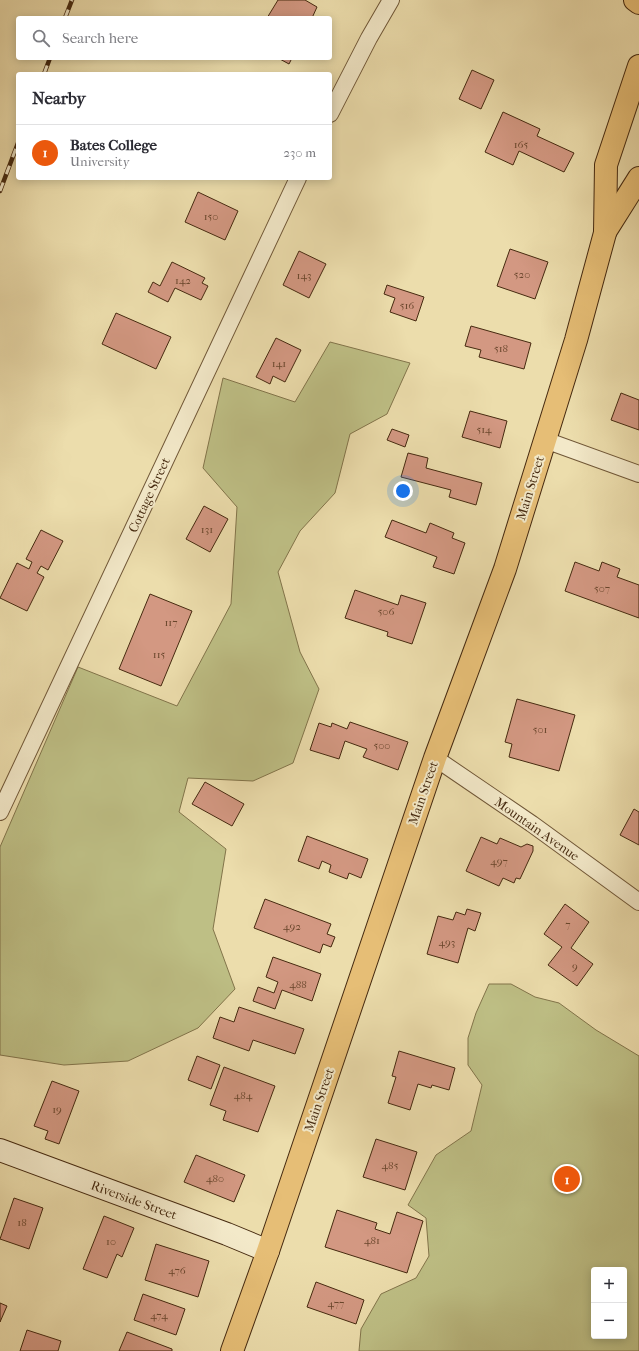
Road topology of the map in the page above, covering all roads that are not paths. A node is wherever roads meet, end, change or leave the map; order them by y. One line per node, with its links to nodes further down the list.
1 (391, 0): 5 (street)
2 (635, 0): 3 (main road)
3 (639, 3)
4 (639, 66): 8 (main road, Main Street)
5 (332, 110)
6 (639, 178): 8 (main road, Main Street)
7 (297, 180): 12 (street, Cottage Street)
8 (605, 233): 9 (main road, Main Street)
9 (545, 440): 10 (street); 11 (main road, Main Street)
10 (639, 474)
11 (435, 758): 13 (street, Mountain Avenue); 15 (main road, Main Street)
12 (0, 812)
13 (639, 902)
14 (0, 1150): 15 (street, Riverside Street)
15 (268, 1251): 16 (main road, Main Street)
16 (232, 1351)

